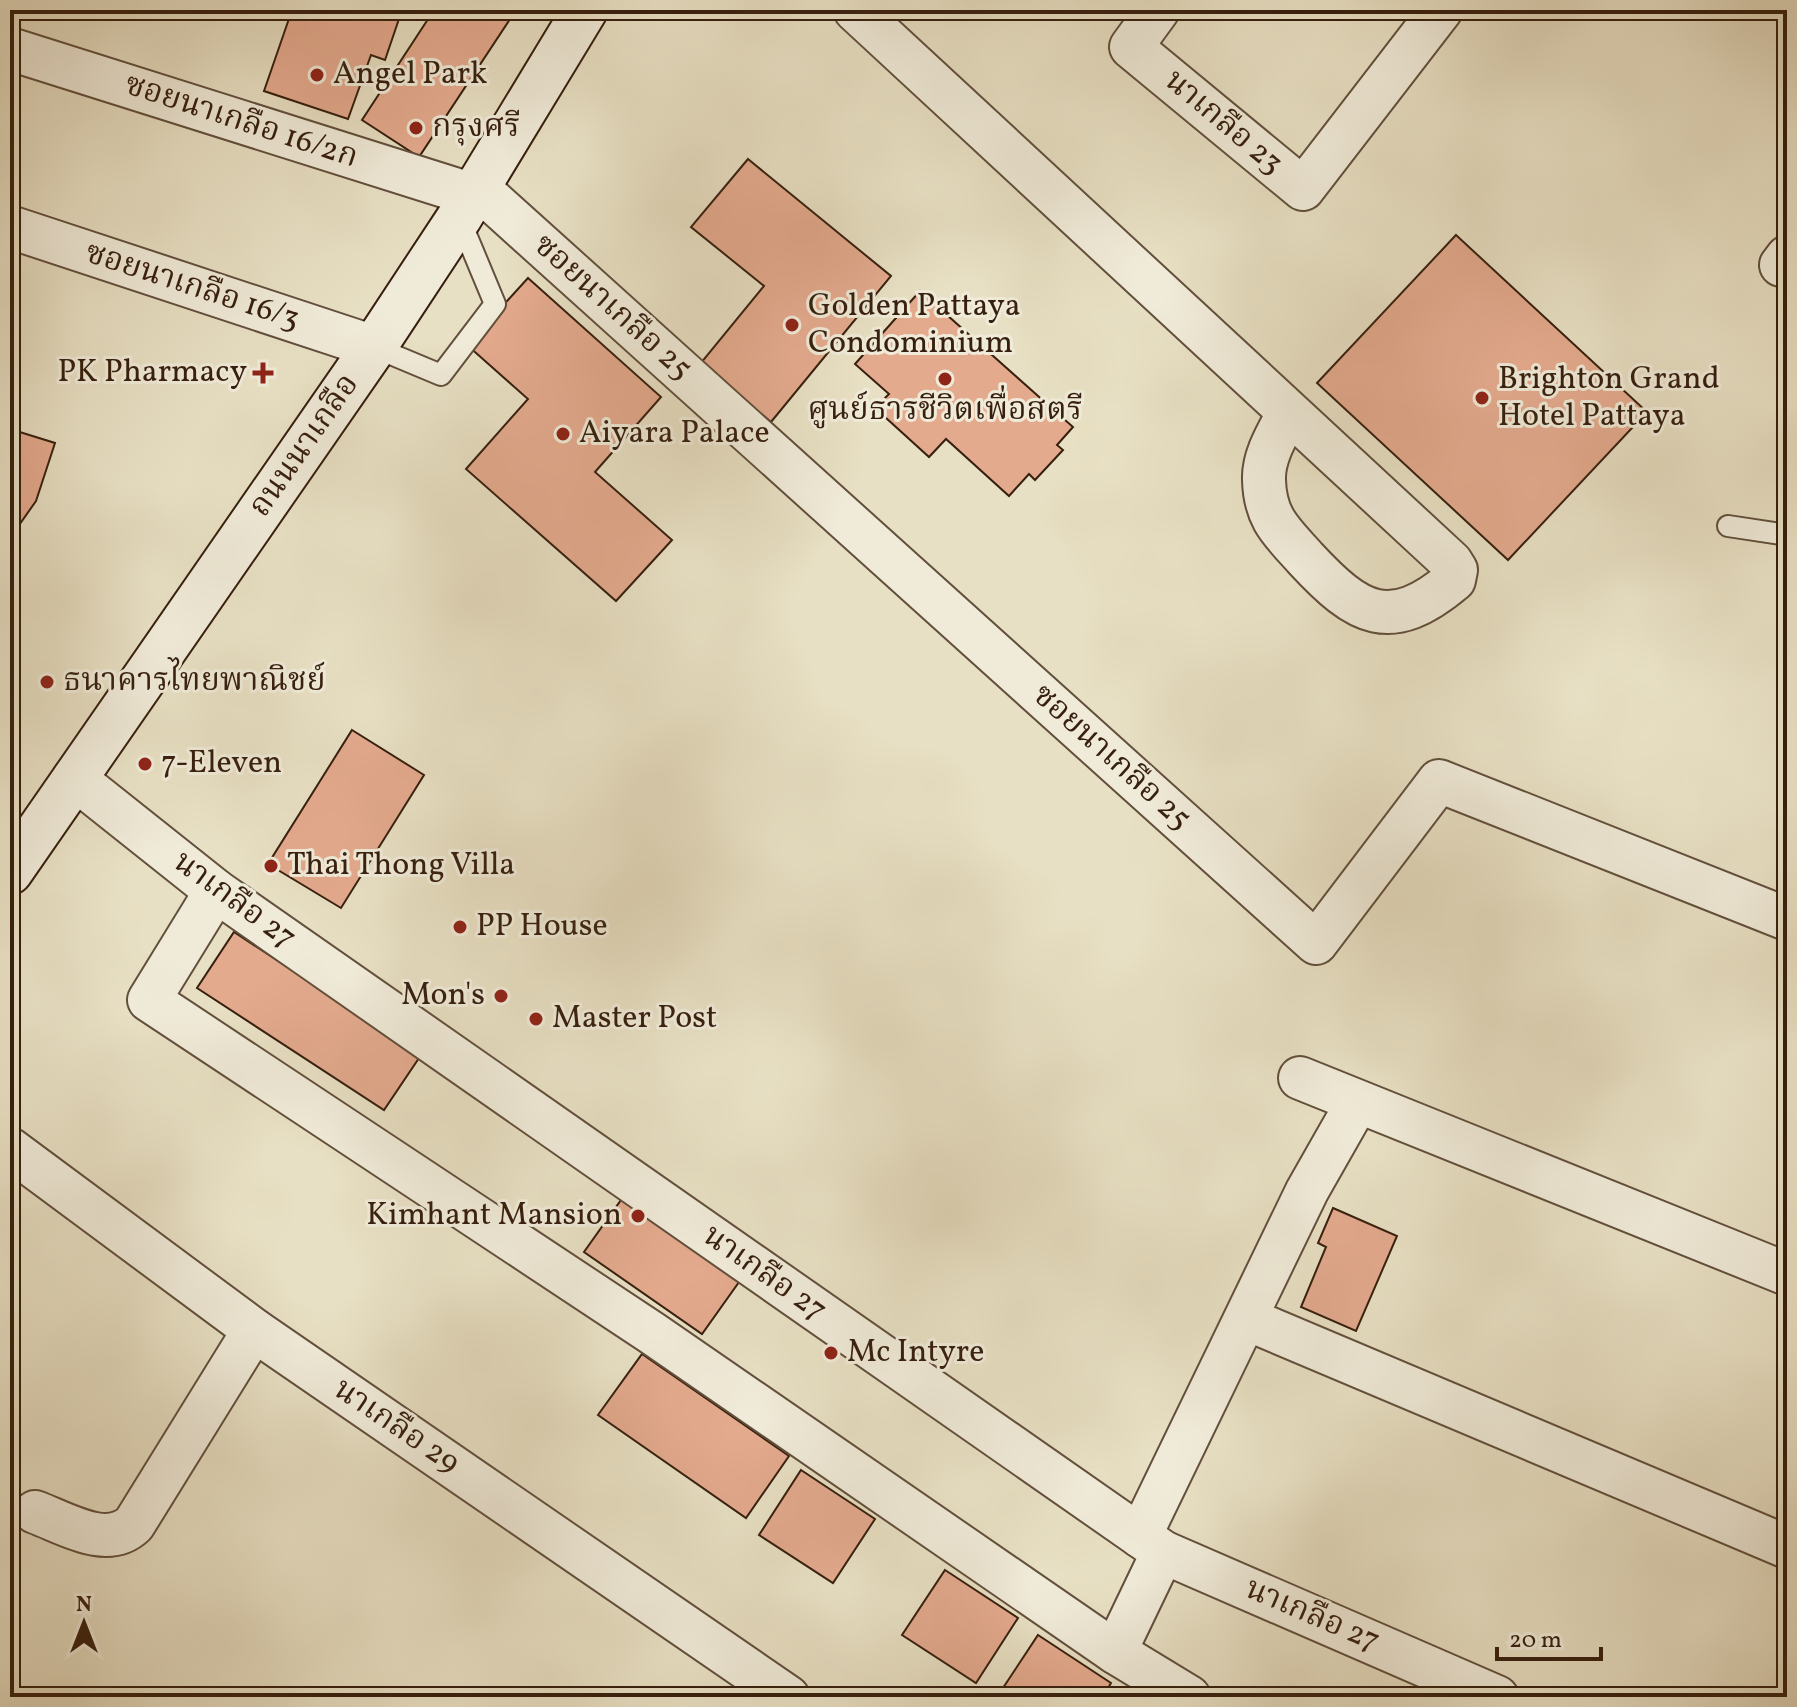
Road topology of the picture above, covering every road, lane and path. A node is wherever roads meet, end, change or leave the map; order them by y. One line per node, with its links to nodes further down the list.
1 (855, 10): 9 (street)
2 (1158, 10): 4 (street, นาเกลือ 23)
3 (582, 11): 6 (street, ถนนนาเกลือ)
4 (1424, 16)
5 (10, 49): 6 (street, ซอยนาเกลือ 16/2ก)
6 (470, 200): 8 (street, ถนนนาเกลือ); 8 (lane); 15 (street, ซอยนาเกลือ 25)
7 (10, 227): 8 (street, ซอยนาเกลือ 16/3)
8 (374, 347): 12 (street, ถนนนาเกลือ)
9 (1289, 412): 9 (street)
10 (1728, 526): 11 (lane)
11 (1787, 535)
12 (74, 778): 13 (street, ถนนนาเกลือ); 14 (street, นาเกลือ 27)
13 (10, 872)
14 (216, 891): 23 (street, นาเกลือ 27); 25 (street)
15 (1787, 919)
16 (1300, 1078): 17 (street)
17 (1357, 1103): 19 (street); 20 (street)
18 (10, 1149): 21 (street, นาเกลือ 29)
19 (1787, 1274)
20 (1247, 1319): 23 (street); 24 (street)
21 (254, 1330): 22 (street); 26 (street, นาเกลือ 29)
22 (35, 1512)
23 (1152, 1544): 25 (street); 28 (street, นาเกลือ 27)
24 (1787, 1547)
25 (1115, 1652): 27 (street)
26 (788, 1697)
27 (1189, 1697)
28 (1497, 1697)

